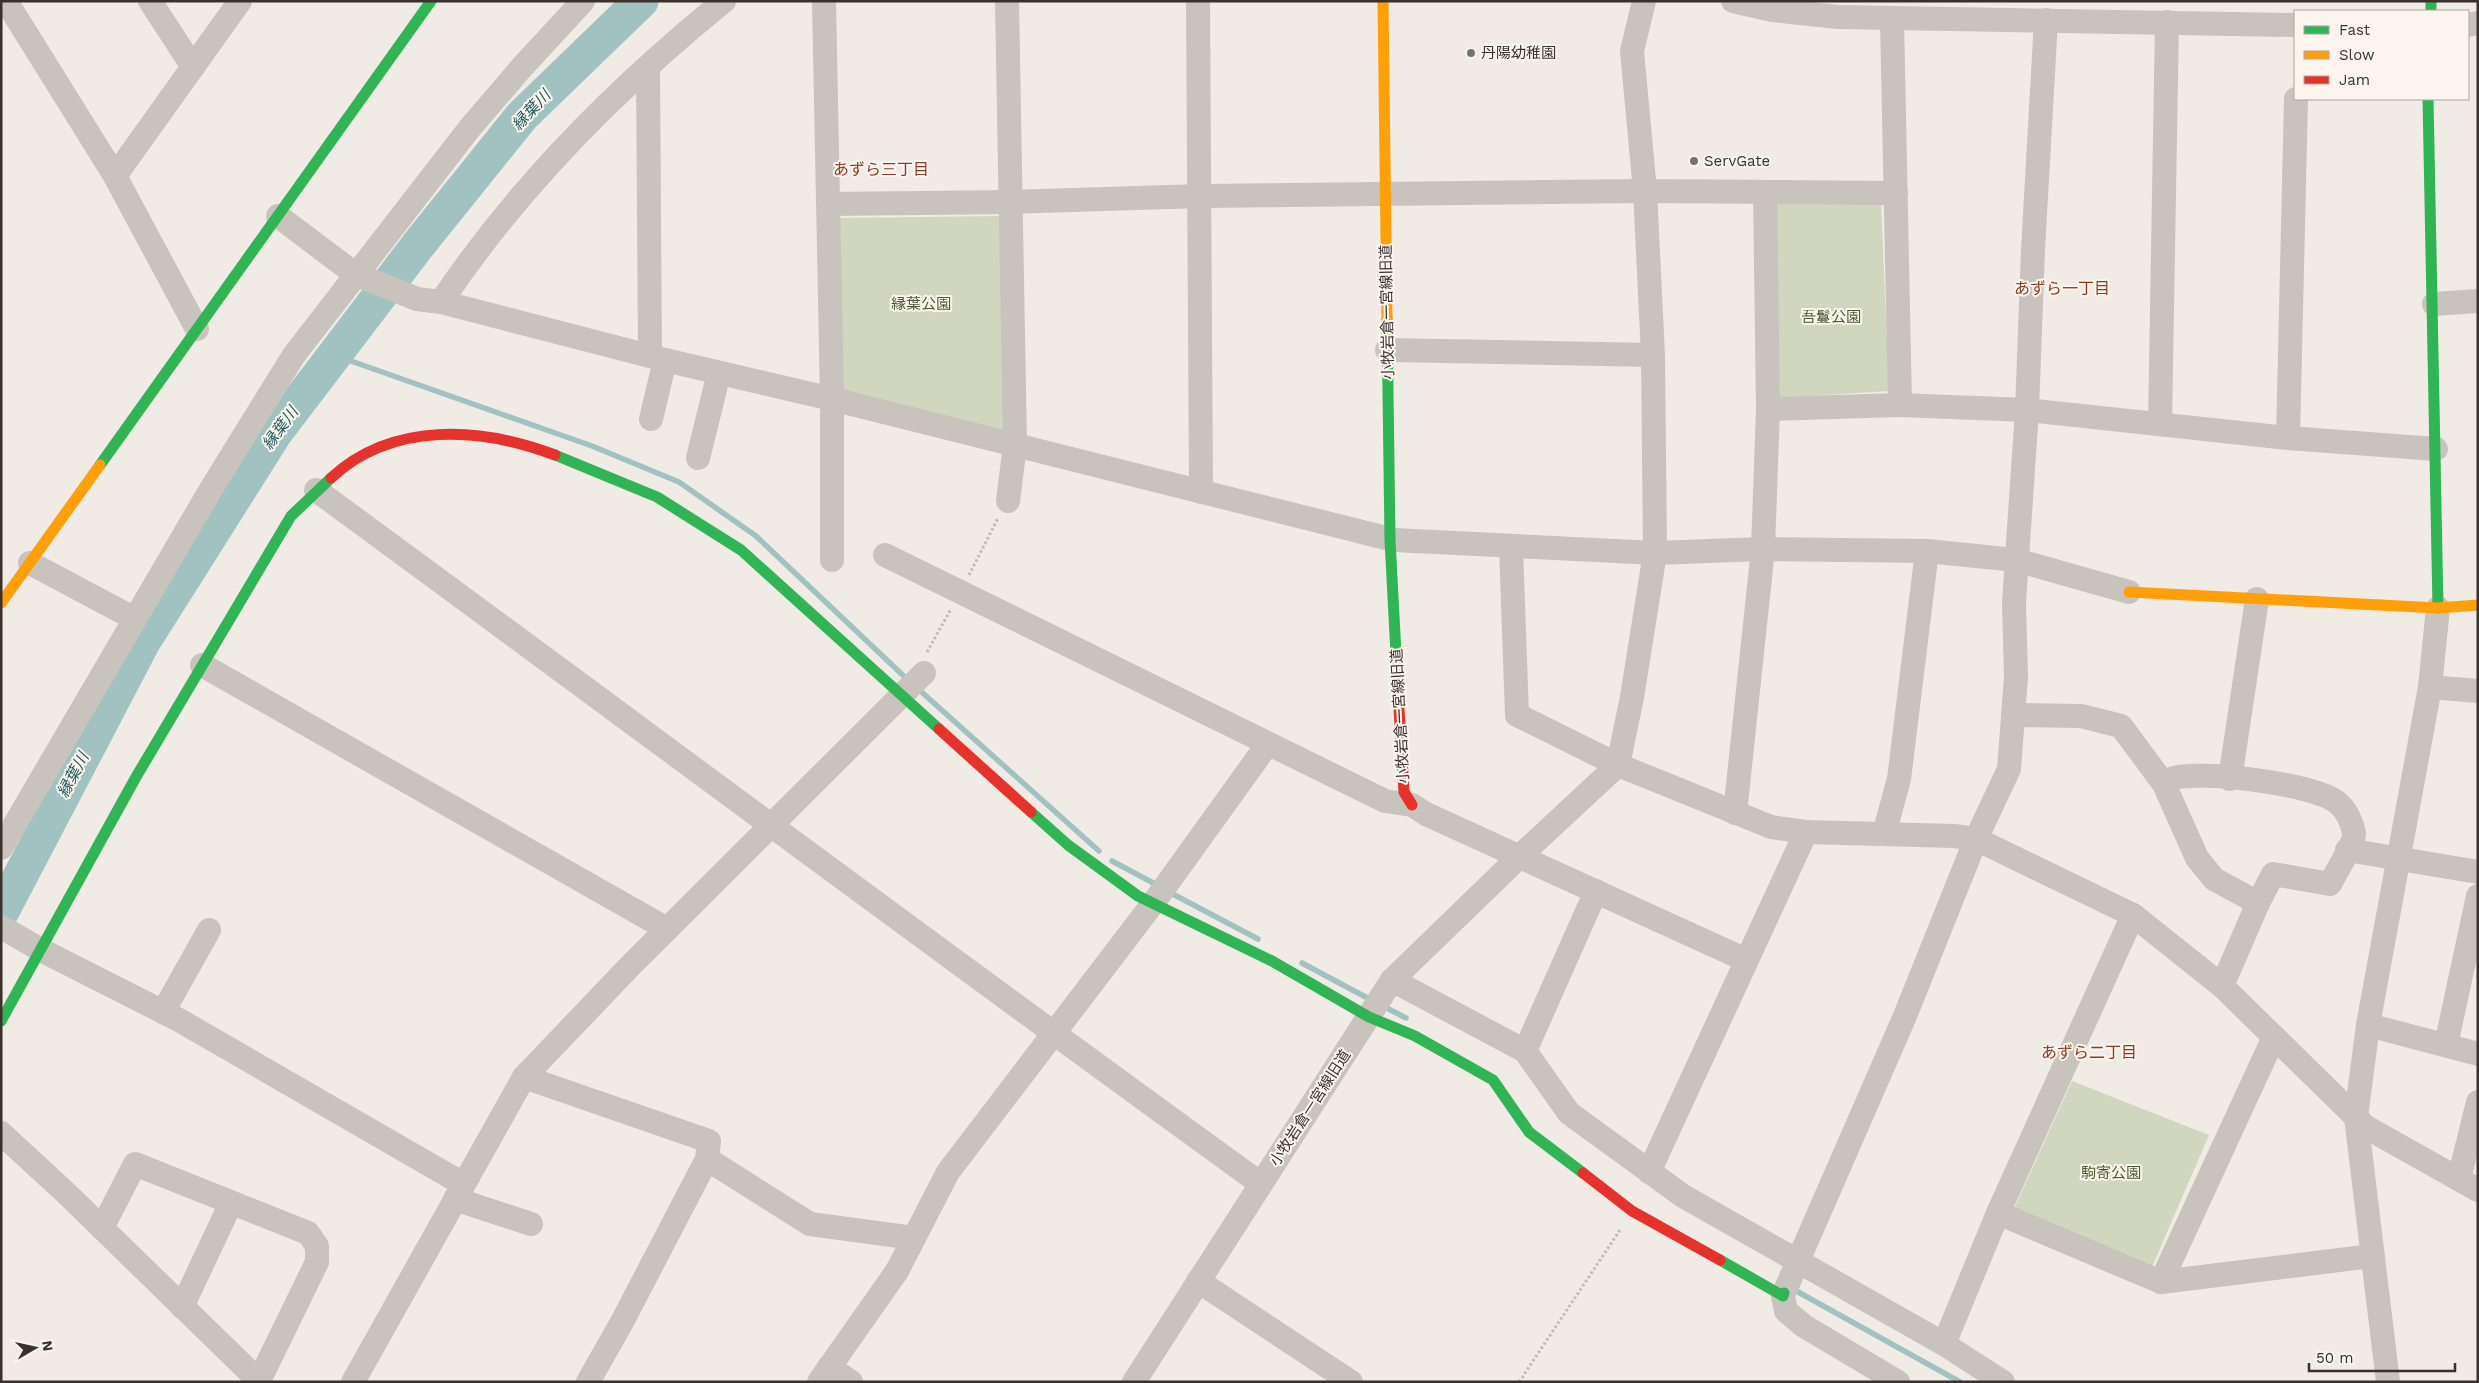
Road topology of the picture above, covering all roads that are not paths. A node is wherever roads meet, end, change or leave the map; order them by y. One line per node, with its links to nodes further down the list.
1 (6, 1): 21 (street)
2 (150, 1): 17 (street)
3 (240, 1): 17 (street)
4 (431, 1): 29 (street)
5 (584, 1): 30 (street)
6 (724, 1): 18 (street)
7 (824, 1): 28 (street)
8 (1007, 1): 27 (street)
9 (1198, 1): 26 (street)
10 (1383, 1): 25 (street, 小牧岩倉一宮線旧道)
11 (1644, 1): 22 (street)
12 (1733, 1): 13 (street)
13 (1892, 19): 14 (street); 24 (street)
14 (2046, 20): 15 (street); 42 (street)
15 (2167, 22): 16 (street); 44 (street)
16 (2294, 25)
17 (192, 67): 21 (street)
18 (648, 68): 32 (street); 37 (street)
19 (2296, 100): 45 (street)
20 (2428, 100): 33 (street)
21 (115, 176): 34 (street)
22 (1645, 191): 23 (street); 25 (street); 36 (street)
23 (1765, 192): 24 (street); 41 (street)
24 (1896, 193): 40 (street)
25 (1385, 195): 26 (street); 35 (street, 小牧岩倉一宮線旧道)
26 (1201, 196): 27 (street); 50 (street)
27 (1011, 202): 28 (street); 46 (street)
28 (829, 204): 39 (street)
29 (278, 216): 30 (street); 34 (street)
30 (358, 275): 32 (street); 66 (street)
31 (2478, 301): 33 (street)
32 (441, 302): 37 (street)
33 (2434, 304): 47 (street)
34 (197, 329): 60 (street)
35 (1388, 350): 36 (street); 52 (street, 小牧岩倉一宮線旧道)
36 (1653, 355): 56 (street)
37 (658, 358): 38 (street); 43 (street)
38 (719, 373): 39 (street); 48 (street)
39 (832, 399): 46 (street); 58 (street)
40 (1900, 405): 41 (street); 42 (street)
41 (1768, 410): 54 (street)
42 (2027, 410): 44 (street); 59 (street)
43 (651, 419)
44 (2160, 424): 45 (street)
45 (2288, 438): 47 (street)
46 (1015, 445): 50 (street); 51 (street)
47 (2436, 449): 65 (street)
48 (698, 458)
49 (316, 490): 67 (street); 68 (street); 78 (street)
50 (1201, 492): 52 (street)
51 (1008, 500)
52 (1390, 540): 53 (street); 76 (street, 小牧岩倉一宮線旧道)
53 (1512, 548): 56 (street); 73 (street)
54 (1763, 549): 55 (street); 56 (street); 77 (street)
55 (1927, 551): 59 (street); 80 (street)
56 (1655, 553): 73 (street)
57 (885, 555): 72 (street)
58 (832, 560)
59 (2016, 560): 61 (street); 71 (street)
60 (30, 563): 63 (street); 66 (street)
61 (2129, 592): 62 (street)
62 (2257, 599): 65 (street); 74 (street)
63 (1, 603)
64 (2478, 605): 65 (street)
65 (2438, 608): 69 (street)
66 (135, 618): 82 (street)
67 (202, 665): 93 (street); 95 (street)
68 (914, 684): 78 (street); 88 (street)
69 (2430, 687): 70 (street); 85 (street)
70 (2478, 691)
71 (2013, 715): 75 (street); 81 (street)
72 (1267, 745): 76 (street); 88 (street)
73 (1618, 765): 77 (street); 84 (street)
74 (2230, 779): 75 (street); 83 (street)
75 (2164, 784): 90 (street)
76 (1412, 805): 84 (street, 小牧岩倉一宮線旧道)
77 (1735, 813): 79 (street)
78 (772, 824): 93 (street); 103 (street)
79 (1806, 832): 80 (street); 96 (street)
80 (1884, 834): 81 (street)
81 (1976, 839): 91 (street); 123 (street)
82 (1, 848)
83 (2347, 850): 85 (street); 90 (street)
84 (1520, 856): 87 (street); 97 (street, 小牧岩倉一宮線旧道)
85 (2400, 860): 86 (street); 102 (street)
86 (2478, 872)
87 (1596, 891): 96 (street); 106 (street)
88 (1160, 893): 100 (street); 103 (street)
89 (2478, 896): 105 (street)
90 (2258, 903): 98 (street)
91 (2134, 915): 98 (street); 118 (street)
92 (1, 927): 95 (street)
93 (667, 929): 108 (street)
94 (209, 930): 99 (street)
95 (38, 948): 99 (street); 101 (street)
96 (1746, 960): 113 (street)
97 (1388, 986): 100 (street, 小牧岩倉一宮線旧道); 106 (street)
98 (2222, 986): 104 (street)
99 (163, 1012): 116 (street)
100 (1370, 1014): 114 (street, 小牧岩倉一宮線旧道); 126 (street)
101 (1, 1020)
102 (2368, 1025): 105 (street); 110 (street)
103 (1054, 1034): 114 (street); 121 (street)
104 (2274, 1037): 110 (street); 125 (street)
105 (2446, 1045): 107 (street)
106 (1525, 1051): 113 (street)
107 (2478, 1054)
108 (524, 1076): 112 (street); 116 (street)
109 (2478, 1102): 115 (street)
110 (2356, 1117): 115 (street); 122 (street)
111 (1, 1133): 120 (street)
112 (707, 1158): 121 (street); 132 (street)
113 (1649, 1172): 123 (street)
114 (1261, 1184): 124 (street, 小牧岩倉一宮線旧道)
115 (2468, 1185)
116 (459, 1191): 119 (street); 131 (street)
117 (230, 1203): 120 (street); 127 (street); 130 (street)
118 (1998, 1213): 125 (street); 128 (street)
119 (531, 1224)
120 (102, 1228): 127 (street)
121 (914, 1238): 129 (street)
122 (2372, 1256): 125 (street); 138 (street)
123 (1796, 1266): 126 (street); 128 (street)
124 (1198, 1282): 134 (street, 小牧岩倉一宮線旧道); 135 (street)
125 (2161, 1282)
126 (1784, 1294): 136 (street)
127 (182, 1307): 130 (street)
128 (1944, 1344): 137 (street)
129 (824, 1375): 133 (street)
130 (259, 1381)
131 (353, 1382)
132 (588, 1382)
133 (852, 1382)
134 (1134, 1382)
135 (1351, 1382)
136 (1898, 1382)
137 (2004, 1382)
138 (2388, 1382)

